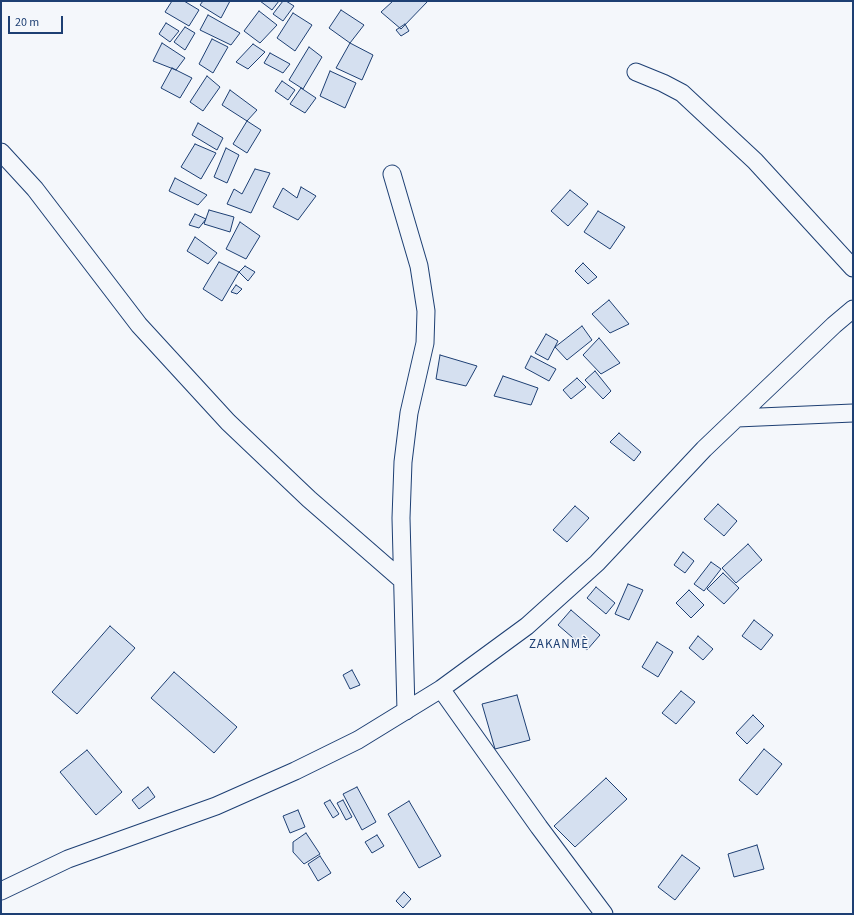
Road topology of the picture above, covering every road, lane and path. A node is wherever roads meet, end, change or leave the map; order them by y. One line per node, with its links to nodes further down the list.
1 (636, 72): 4 (street)
2 (1, 152): 8 (street)
3 (392, 174): 8 (street)
4 (853, 268)
5 (853, 309): 7 (street)
6 (853, 413): 7 (street)
7 (737, 418): 9 (street)
8 (402, 580): 10 (street)
9 (441, 689): 10 (street); 12 (street)
10 (406, 711): 11 (street)
11 (1, 891)
12 (604, 914)

